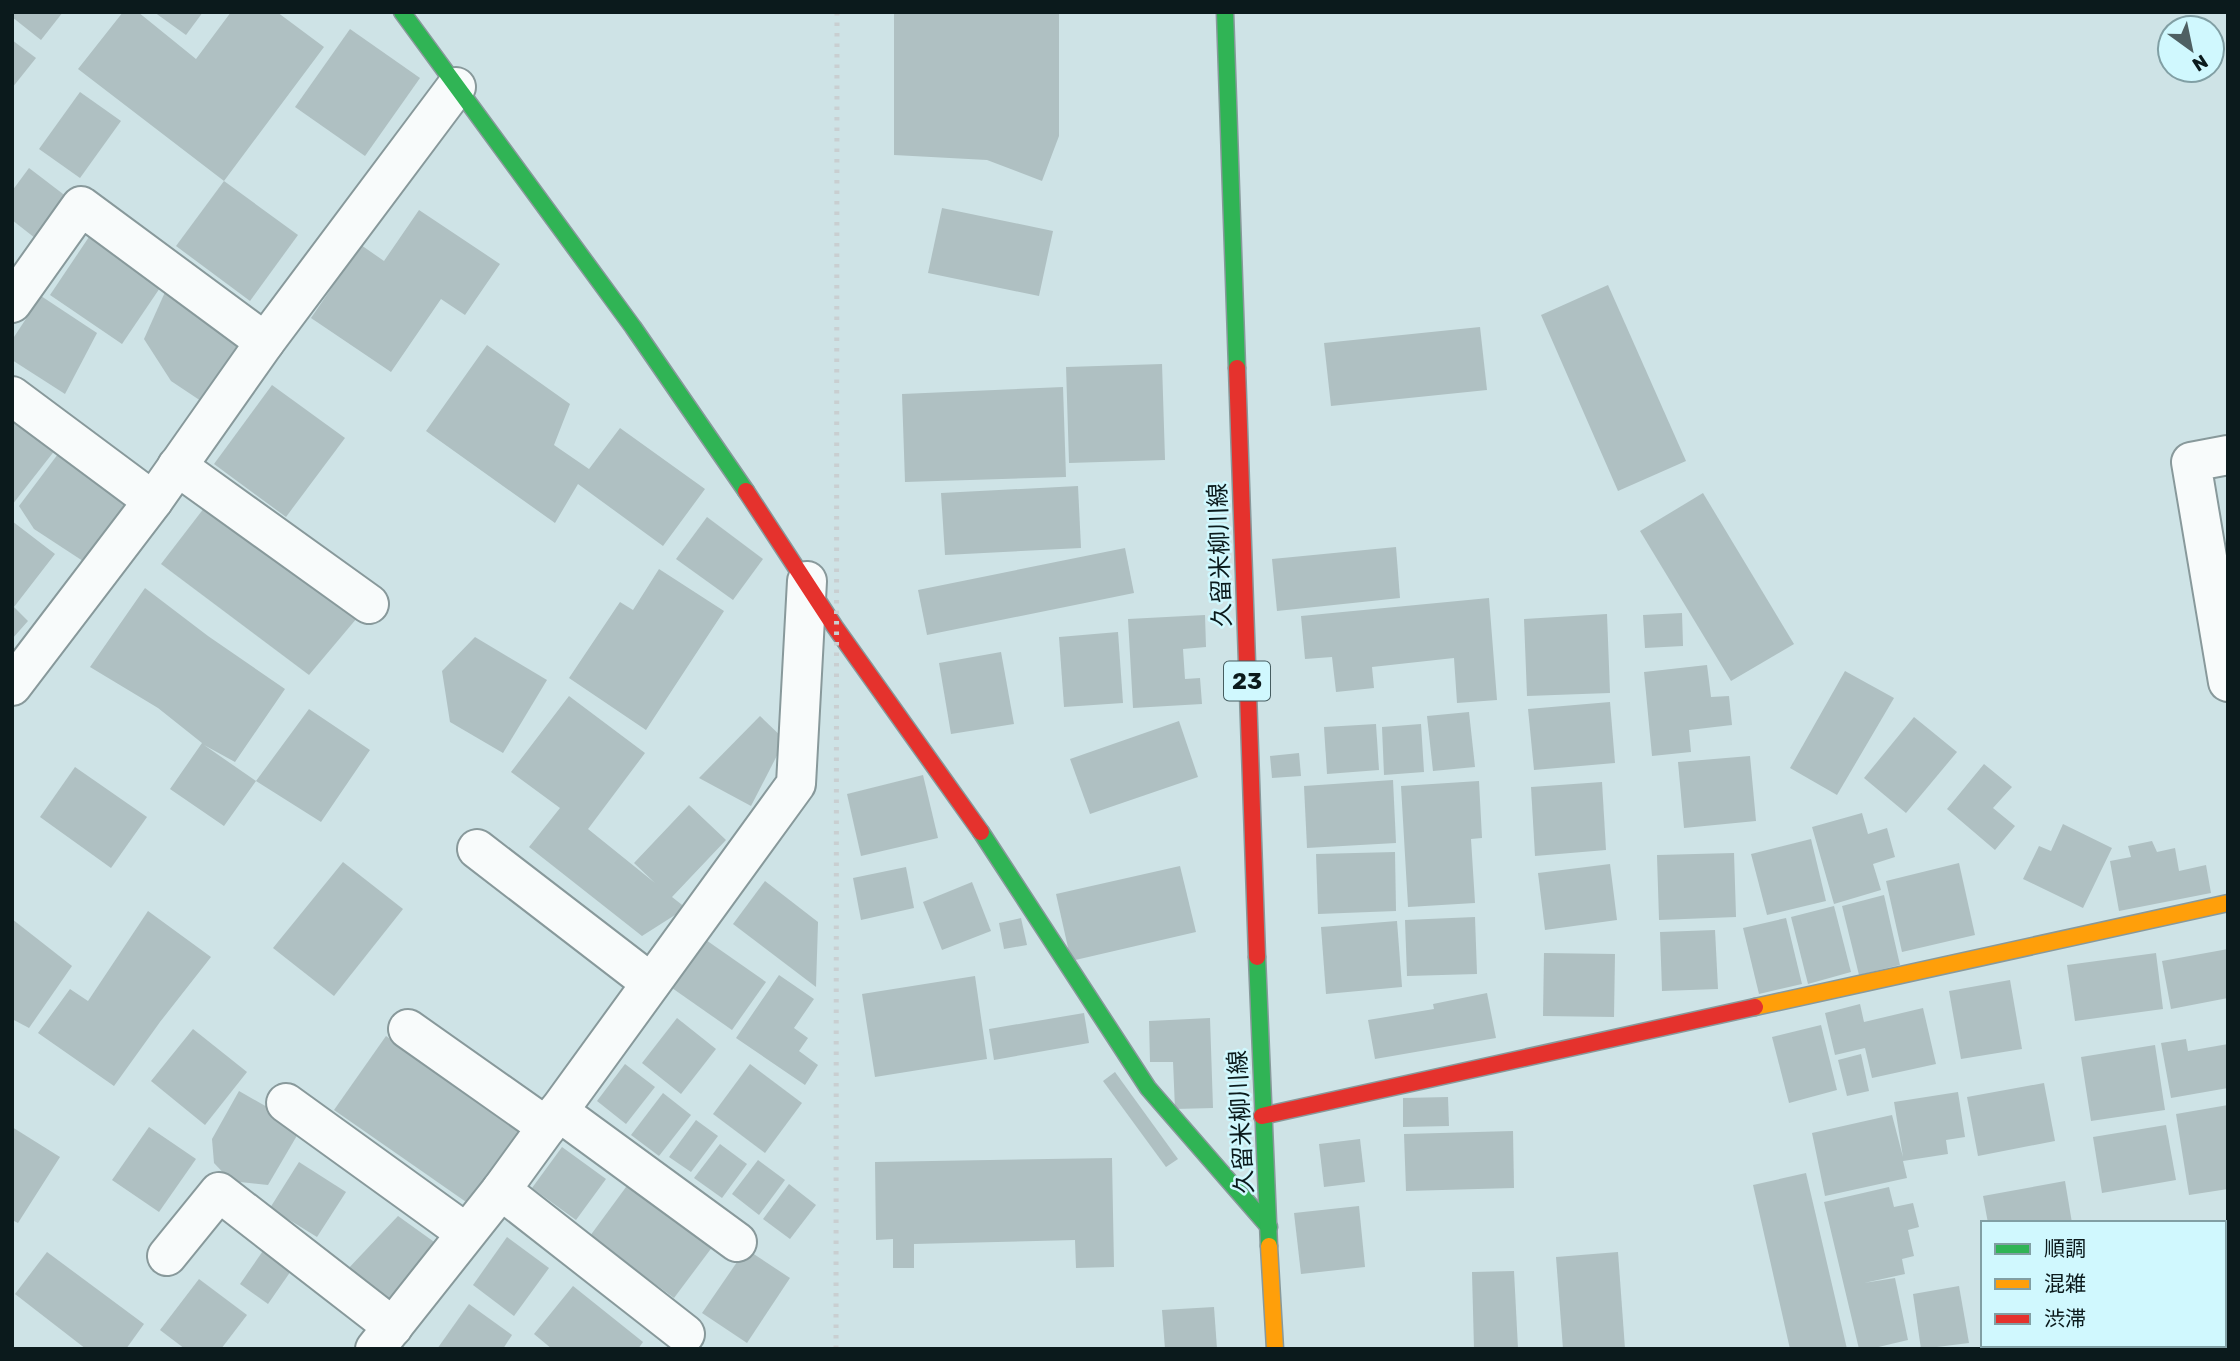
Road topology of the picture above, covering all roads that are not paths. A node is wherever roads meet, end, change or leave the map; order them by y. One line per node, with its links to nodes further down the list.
1 (402, 12): 3 (street)
2 (1225, 12): 19 (street, 久留米柳川線 / 23)
3 (456, 87): 5 (street); 10 (street)
4 (12, 303): 5 (street)
5 (265, 342): 8 (street)
6 (12, 396): 9 (street)
7 (2228, 455): 12 (street)
8 (177, 466): 9 (street); 11 (street)
9 (153, 501): 13 (street)
10 (807, 581): 16 (street); 22 (street)
11 (369, 604)
12 (2228, 681)
13 (12, 686)
14 (477, 849): 16 (street)
15 (2228, 903): 19 (street)
16 (652, 984): 20 (street)
17 (408, 1029): 20 (street)
18 (286, 1103): 23 (street)
19 (1262, 1116): 22 (street, 久留米柳川線 / 23)
20 (553, 1119): 21 (street); 24 (street)
21 (501, 1190): 23 (street); 26 (street)
22 (1269, 1227): 28 (street, 久留米柳川線 / 23)
23 (466, 1233): 27 (street)
24 (737, 1242)
25 (167, 1256): 27 (street)
26 (685, 1334)
27 (384, 1338)
28 (1275, 1349)

